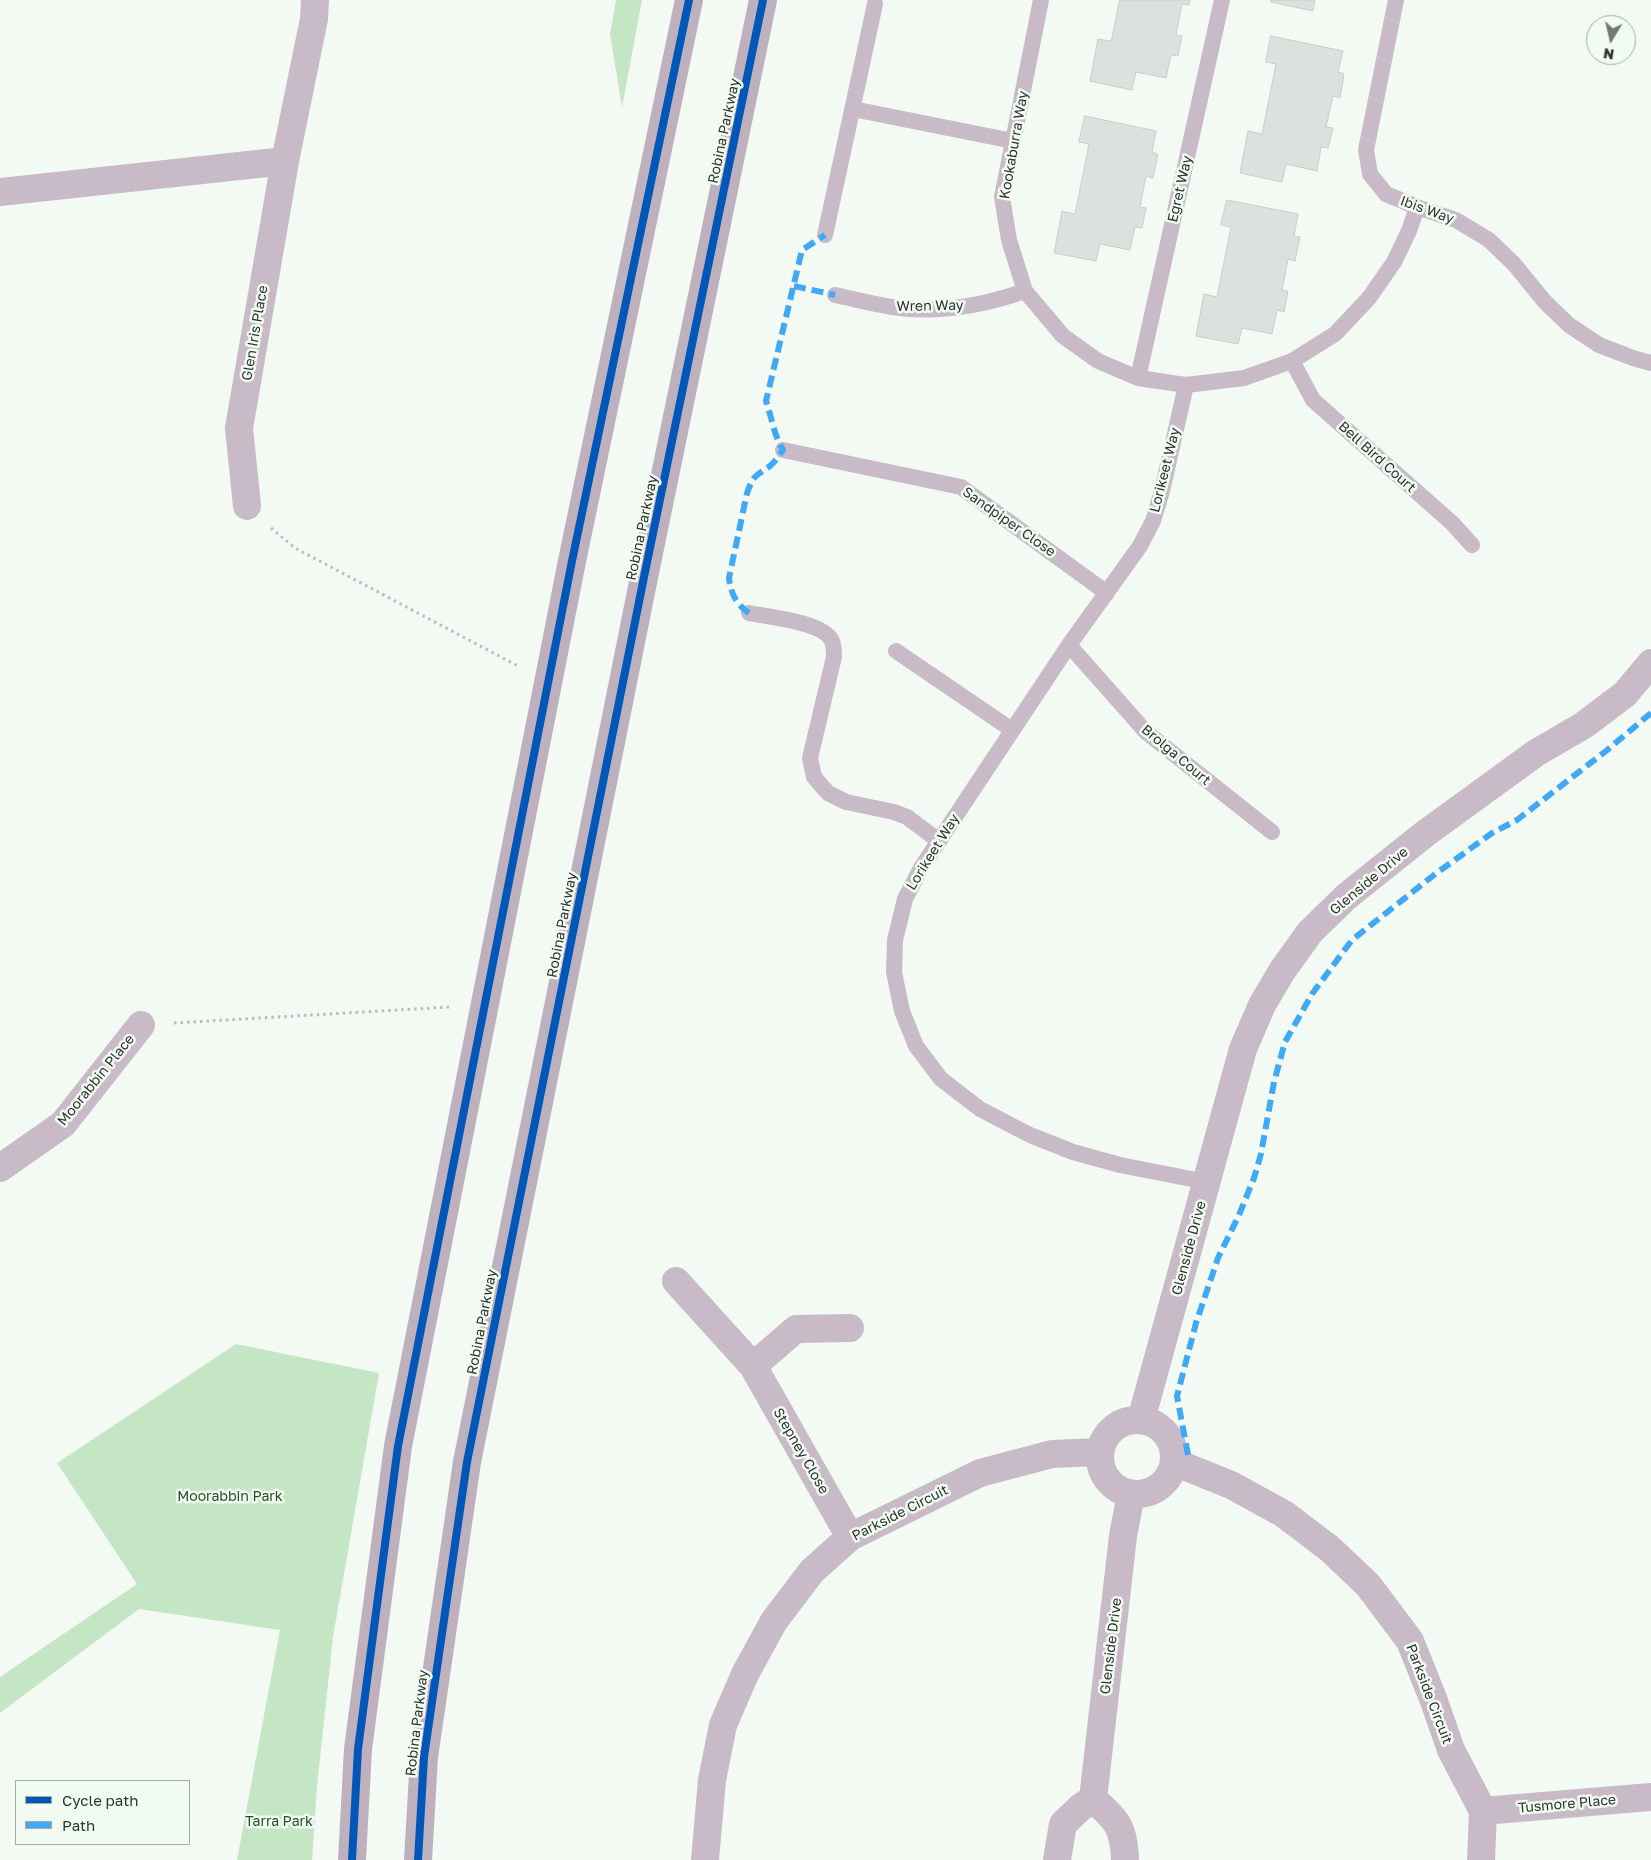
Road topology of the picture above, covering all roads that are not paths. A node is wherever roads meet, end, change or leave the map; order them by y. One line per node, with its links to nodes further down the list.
1 (315, 0): 10 (street, Glen Iris Place)
2 (689, 0): 45 (main road)
3 (764, 0): 46 (main road, Robina Parkway)
4 (1041, 0): 9 (lane, Kookaburra Way)
5 (1222, 0): 18 (lane, Egret Way)
6 (1396, 0): 12 (lane, Ibis Way)
7 (875, 4): 8 (lane)
8 (853, 109): 9 (lane); 13 (lane)
9 (1013, 141): 14 (lane, Kookaburra Way)
10 (285, 161): 11 (street); 21 (street, Glen Iris Place)
11 (0, 192)
12 (1417, 207): 16 (lane, Kookaburra Way); 17 (lane, Ibis Way)
13 (825, 235)
14 (1024, 291): 15 (lane, Wren Way); 18 (lane, Kookaburra Way)
15 (835, 295)
16 (1292, 361): 19 (lane, Kookaburra Way); 22 (lane, Bell Bird Court)
17 (1651, 362)
18 (1138, 378): 19 (lane, Kookaburra Way)
19 (1186, 385): 23 (lane, Lorikeet Way)
20 (783, 450): 23 (lane, Sandpiper Close)
21 (246, 506)
22 (1472, 545)
23 (1107, 593): 25 (lane, Lorikeet Way)
24 (749, 613): 30 (lane)
25 (1069, 645): 28 (lane, Lorikeet Way); 29 (lane, Brolga Court)
26 (896, 651): 28 (lane)
27 (1651, 662): 33 (street, Glenside Drive)
28 (1012, 730): 30 (lane, Lorikeet Way)
29 (1272, 832)
30 (939, 841): 33 (lane, Lorikeet Way)
31 (141, 1026): 32 (street, Moorabbin Place)
32 (0, 1168)
33 (1207, 1182): 37 (street, Glenside Drive)
34 (676, 1281): 36 (street, Stepney Close)
35 (850, 1328): 36 (street)
36 (753, 1366): 41 (street, Stepney Close)
37 (1141, 1420): 38 (street); 39 (street)
38 (1100, 1452): 40 (street); 41 (street, Parkside Circuit)
39 (1174, 1462): 40 (street); 44 (street, Parkside Circuit)
40 (1131, 1494): 43 (street, Glenside Drive)
41 (850, 1537): 47 (street, Parkside Circuit)
42 (1651, 1797): 44 (street, Tusmore Place)
43 (1087, 1803): 48 (street); 49 (street)
44 (1483, 1812): 50 (street, Parkside Circuit)
45 (352, 1860)
46 (418, 1860)
47 (705, 1860)
48 (1057, 1860)
49 (1125, 1860)
50 (1481, 1860)

